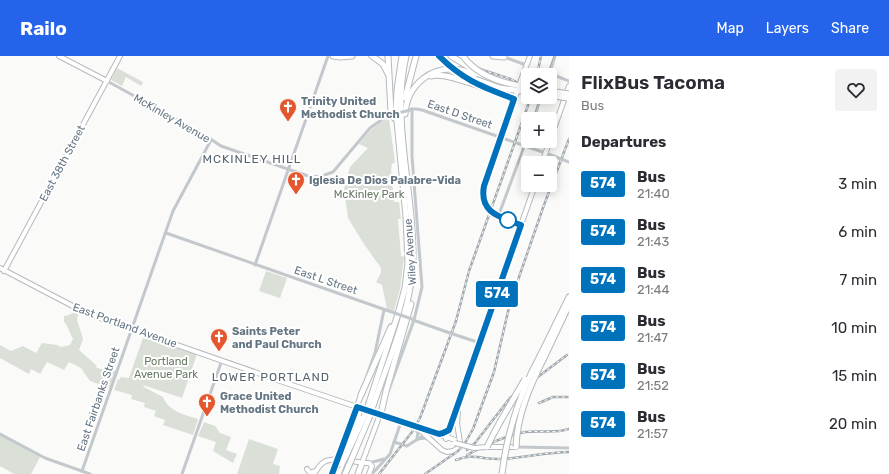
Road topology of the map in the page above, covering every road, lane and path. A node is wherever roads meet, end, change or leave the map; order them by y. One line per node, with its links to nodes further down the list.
1 (60, 56): 21 (main road, McKinley Avenue)
2 (120, 56): 21 (main road, East 38th Street)
3 (328, 56): 45 (street)
4 (333, 56): 5 (highway)
5 (352, 56)
6 (372, 56): 33 (highway)
7 (388, 56): 33 (highway)
8 (416, 56): 35 (highway)
9 (440, 56): 25 (highway); 27 (highway, bridge)
10 (451, 56): 20 (highway, bridge)
11 (463, 56): 20 (highway, bridge)
12 (493, 56): 15 (highway)
13 (530, 56): 17 (main road)
14 (555, 56): 18 (street)
15 (504, 57): 17 (street)
16 (402, 58): 36 (highway); 44 (highway); 47 (highway)
17 (526, 65): 32 (main road, bridge)
18 (551, 68)
19 (557, 77): 22 (street)
20 (495, 79): 23 (highway, bridge)
21 (107, 81): 38 (street, McKinley Avenue); 53 (main road, East 38th Street)
22 (569, 81)
23 (521, 85)
24 (569, 86): 42 (main road)
25 (492, 90): 28 (highway); 32 (highway)
26 (521, 90): 28 (highway, bridge)
27 (521, 91)
28 (410, 93): 35 (highway)
29 (557, 93): 31 (highway, bridge)
30 (557, 96): 31 (highway, bridge)
31 (569, 97)
32 (515, 99): 37 (street)
33 (391, 104): 36 (highway)
34 (411, 109): 37 (street, East D Street); 45 (street, McKinley Avenue, bridge); 59 (street, Wiley Avenue)
35 (405, 114): 44 (highway)
36 (394, 118): 47 (highway)
37 (501, 138): 39 (street, East D Street); 48 (street)
38 (211, 140): 45 (street, McKinley Avenue); 50 (street, East Fairbanks Street)
39 (521, 145)
40 (523, 148): 48 (street)
41 (530, 148): 42 (street, East D Street)
42 (546, 154): 43 (street, East D Street, bridge)
43 (569, 162)
44 (406, 166): 54 (highway)
45 (288, 170): 51 (street)
46 (533, 192): 49 (main road)
47 (406, 217): 58 (highway)
48 (498, 217): 49 (street)
49 (521, 225): 61 (main road)
50 (166, 233): 51 (street, East L Street); 60 (street, East Fairbanks Street)
51 (255, 265): 57 (street, East L Street)
52 (0, 268): 53 (main road, East Portland Avenue)
53 (4, 271): 60 (main road, East Portland Avenue)
54 (409, 295): 66 (highway); 69 (highway)
55 (569, 297): 62 (highway)
56 (569, 303): 62 (highway)
57 (385, 310): 59 (street, East L Street, bridge); 64 (street)
58 (398, 314): 64 (highway); 66 (highway)
59 (413, 320): 61 (street, East L Street, bridge); 69 (street, Wiley Avenue)
60 (132, 328): 63 (main road, East Portland Avenue); 92 (street, East Fairbanks Street)
61 (480, 343): 65 (main road)
62 (541, 357): 84 (highway, bridge); 85 (highway, bridge); 101 (highway, bridge)
63 (222, 360): 67 (main road, East Portland Avenue); 95 (street)
64 (360, 396): 67 (main road); 68 (main road)
65 (461, 398): 75 (main road); 83 (main road)
66 (370, 402): 72 (highway, bridge)
67 (349, 404): 68 (main road, East Portland Avenue); 70 (main road)
68 (357, 407): 70 (main road); 71 (main road, East Portland Avenue)
69 (382, 409): 71 (main road)
70 (354, 414): 88 (main road)
71 (379, 415): 73 (main road, East Portland Avenue); 90 (main road)
72 (364, 417): 89 (highway); 89 (highway)
73 (401, 422): 74 (main road, East Portland Avenue); 82 (street)
74 (414, 427): 76 (main road, East Portland Avenue); 78 (main road, East Portland Avenue); 80 (street)
75 (449, 430): 78 (main road); 79 (main road); 81 (main road)
76 (426, 433): 79 (main road, East Portland Avenue); 80 (street); 83 (main road, East Portland Avenue)
77 (0, 434): 92 (street)
78 (439, 434): 79 (main road, East Portland Avenue)
79 (446, 438): 81 (main road, East Portland Avenue)
80 (416, 440): 82 (street); 83 (street)
81 (455, 441): 84 (main road, East Portland Avenue, bridge)
82 (394, 442): 87 (street)
83 (435, 444)
84 (487, 447): 85 (main road, East Portland Avenue, bridge)
85 (517, 447): 86 (street, East Portland Avenue)
86 (569, 448)
87 (388, 457): 90 (street); 100 (street)
88 (338, 460): 89 (main road); 93 (main road); 96 (highway)
89 (349, 460): 90 (main road); 96 (highway, bridge); 97 (highway, bridge); 98 (highway)
90 (366, 463): 99 (highway); 100 (main road)
91 (308, 469): 93 (main road)
92 (82, 471): 94 (street)
93 (315, 473)
94 (90, 474)
95 (182, 474)
96 (331, 474)
97 (338, 474)
98 (346, 474)
99 (358, 474)
100 (371, 474)
101 (503, 474)

